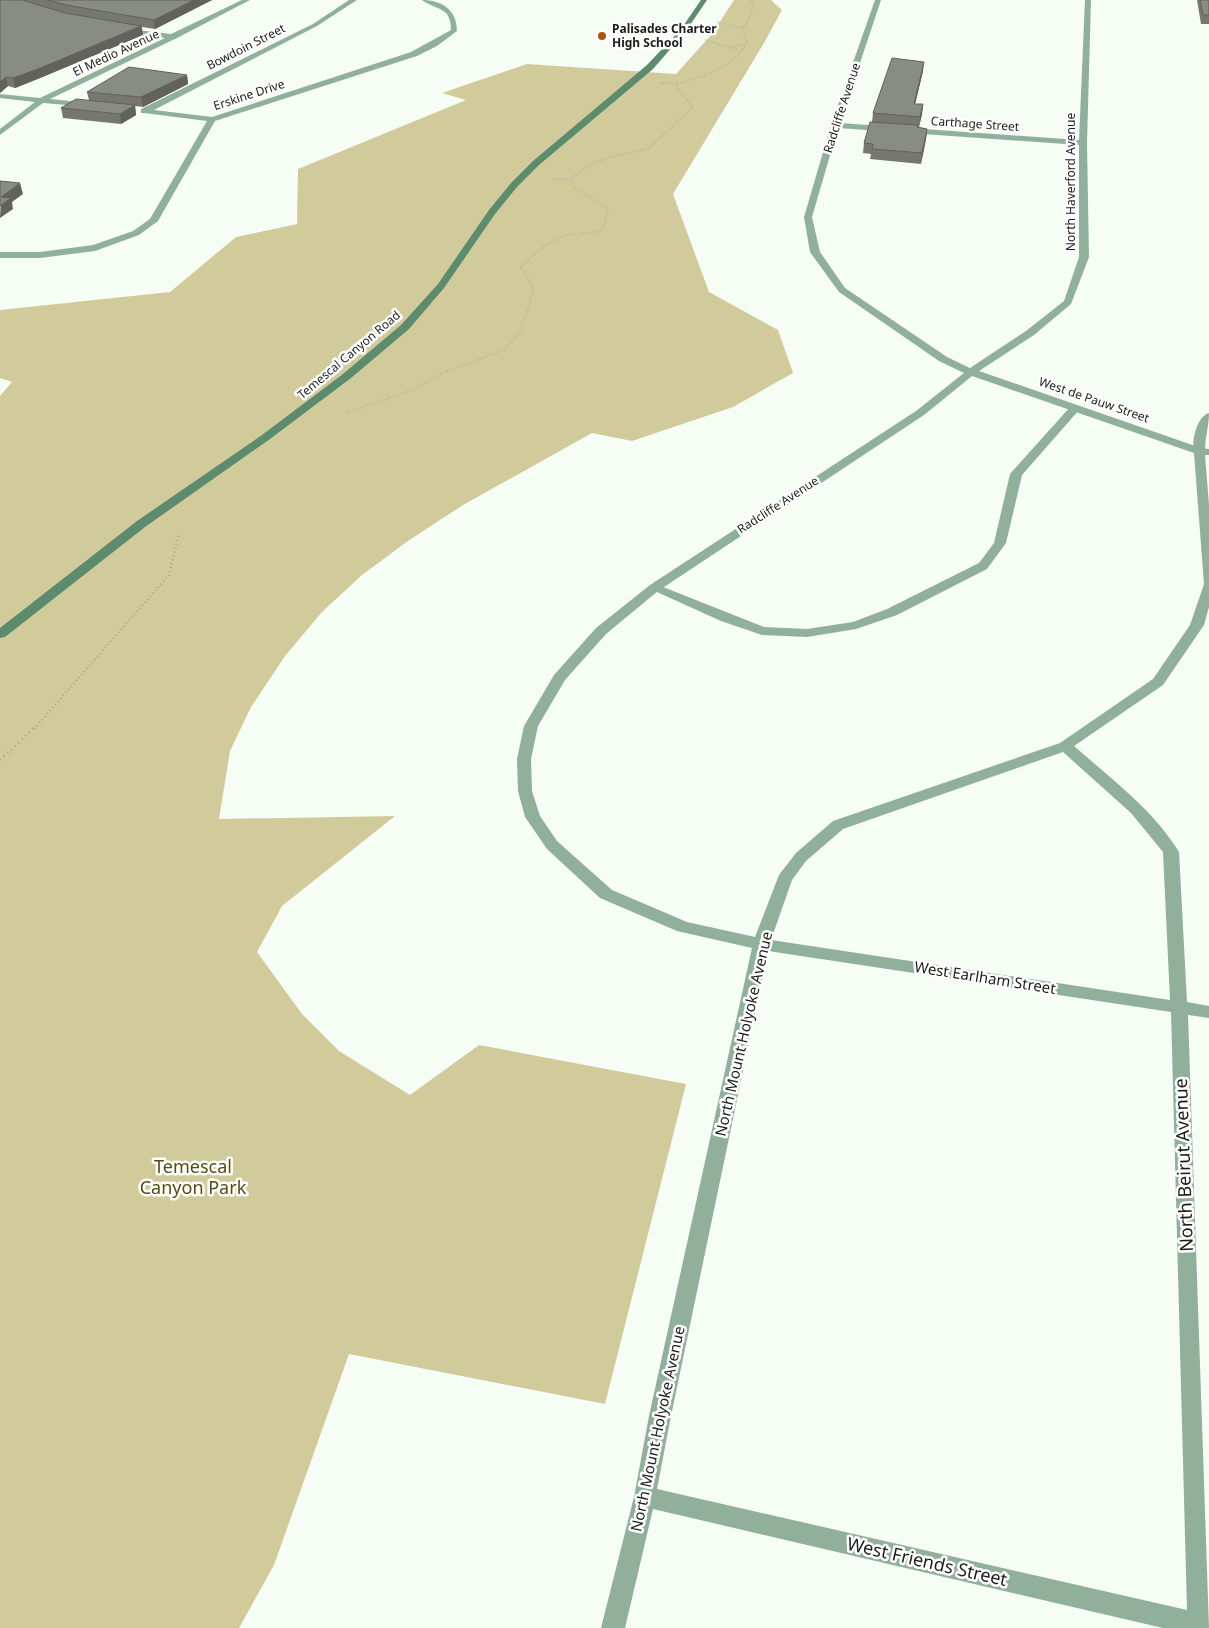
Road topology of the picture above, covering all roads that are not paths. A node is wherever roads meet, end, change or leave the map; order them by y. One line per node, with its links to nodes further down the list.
1 (247, 0): 8 (street, El Medio Avenue)
2 (354, 0): 12 (street, Bowdoin Street)
3 (425, 0): 12 (street, Erskine Drive)
4 (704, 0): 24 (main road, Temescal Canyon Road)
5 (878, 0): 13 (street, Radcliffe Avenue)
6 (1088, 0): 15 (street, North Haverford Avenue)
7 (117, 28): 8 (street)
8 (175, 37): 10 (street, El Medio Avenue)
9 (0, 96): 10 (street)
10 (42, 100): 11 (street); 14 (street, El Medio Avenue)
11 (100, 106)
12 (212, 119): 16 (street, Erskine Drive)
13 (835, 124): 15 (street, Carthage Street); 17 (street, Radcliffe Avenue)
14 (0, 133)
15 (1083, 143): 17 (street, North Haverford Avenue)
16 (0, 255)
17 (971, 372): 18 (street, West de Pauw Street); 23 (street, Radcliffe Avenue)
18 (1075, 408): 20 (street, West de Pauw Street); 23 (street)
19 (1209, 416): 20 (street)
20 (1204, 452): 21 (street)
21 (1209, 582)
22 (1209, 587): 25 (street, North Mount Holyoke Avenue)
23 (654, 588): 26 (street, Radcliffe Avenue)
24 (0, 634)
25 (1065, 746): 26 (street, North Mount Holyoke Avenue); 27 (street, North Beirut Avenue)
26 (762, 944): 27 (street, West Earlham Street); 29 (street, North Mount Holyoke Avenue)
27 (1179, 1007): 28 (street, West Earlham Street); 30 (street, North Beirut Avenue)
28 (1209, 1012)
29 (645, 1497): 30 (street, West Friends Street); 31 (street, North Mount Holyoke Avenue)
30 (1203, 1626)
31 (613, 1628)

